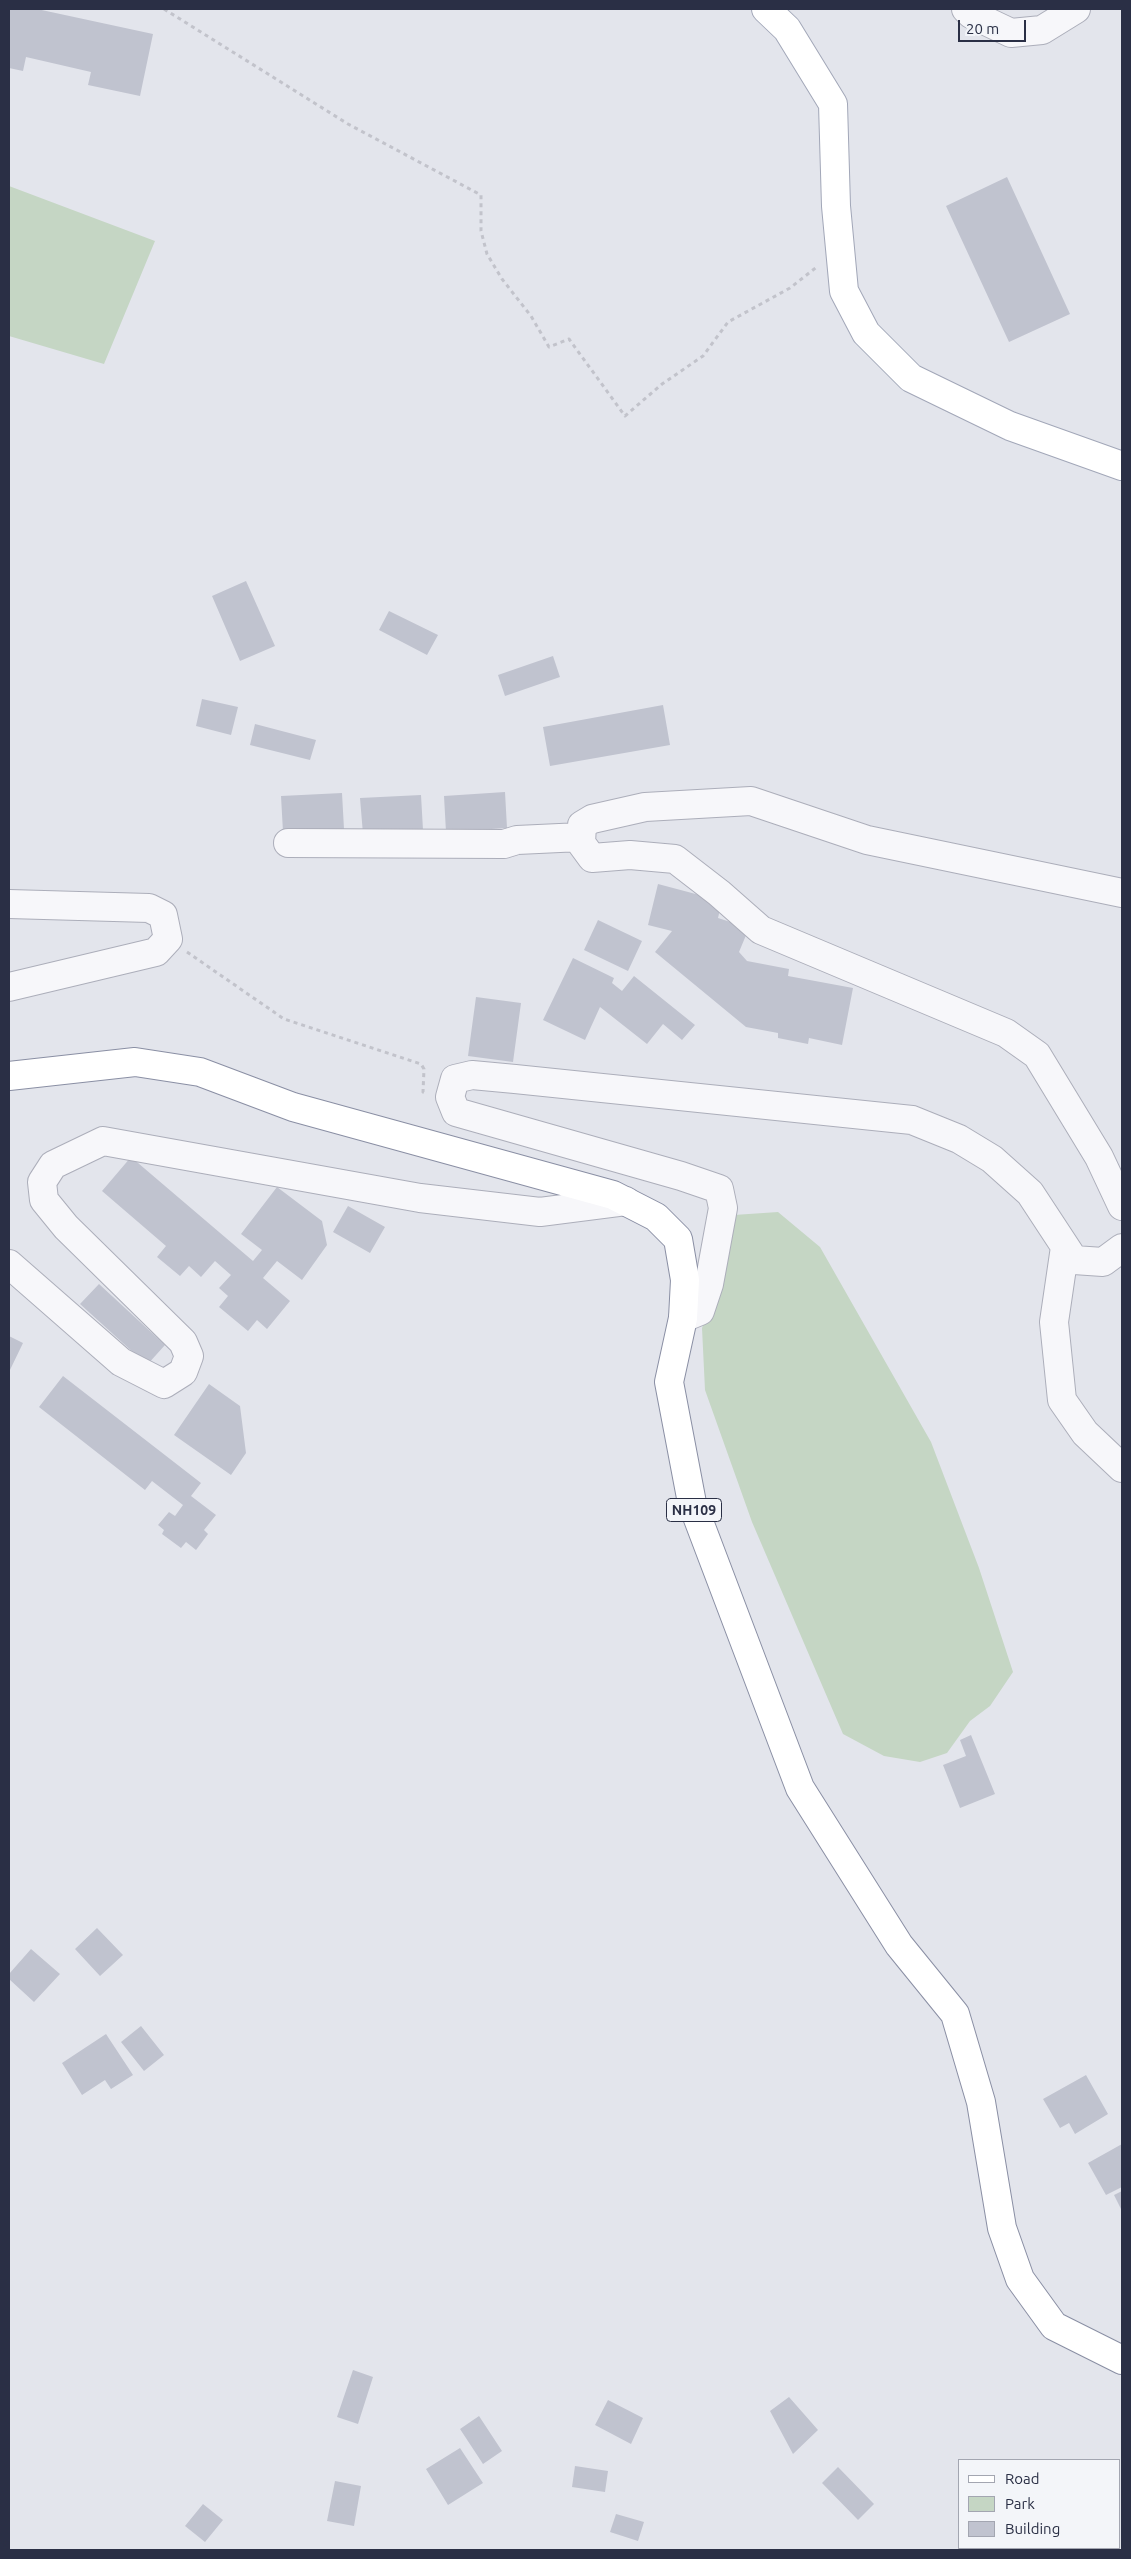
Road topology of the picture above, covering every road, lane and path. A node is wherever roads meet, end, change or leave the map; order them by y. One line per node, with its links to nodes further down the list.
1 (164, 9): 5 (path)
2 (766, 9): 5 (main road)
3 (966, 9): 4 (street)
4 (1076, 9)
5 (840, 248): 6 (main road)
6 (1122, 466)
7 (581, 837): 8 (street); 9 (street); 16 (street)
8 (288, 843)
9 (1122, 893)
10 (9, 904): 11 (street)
11 (168, 939): 12 (street); 14 (path)
12 (9, 987)
13 (9, 1076): 15 (main road, NH109)
14 (450, 1097): 17 (street); 20 (street)
15 (626, 1201): 19 (street); 20 (main road, NH109)
16 (1122, 1206)
17 (1065, 1247): 18 (street); 21 (street)
18 (1122, 1248)
19 (9, 1264)
20 (683, 1318): 22 (main road, NH109)
21 (1122, 1468)
22 (1122, 2360)

